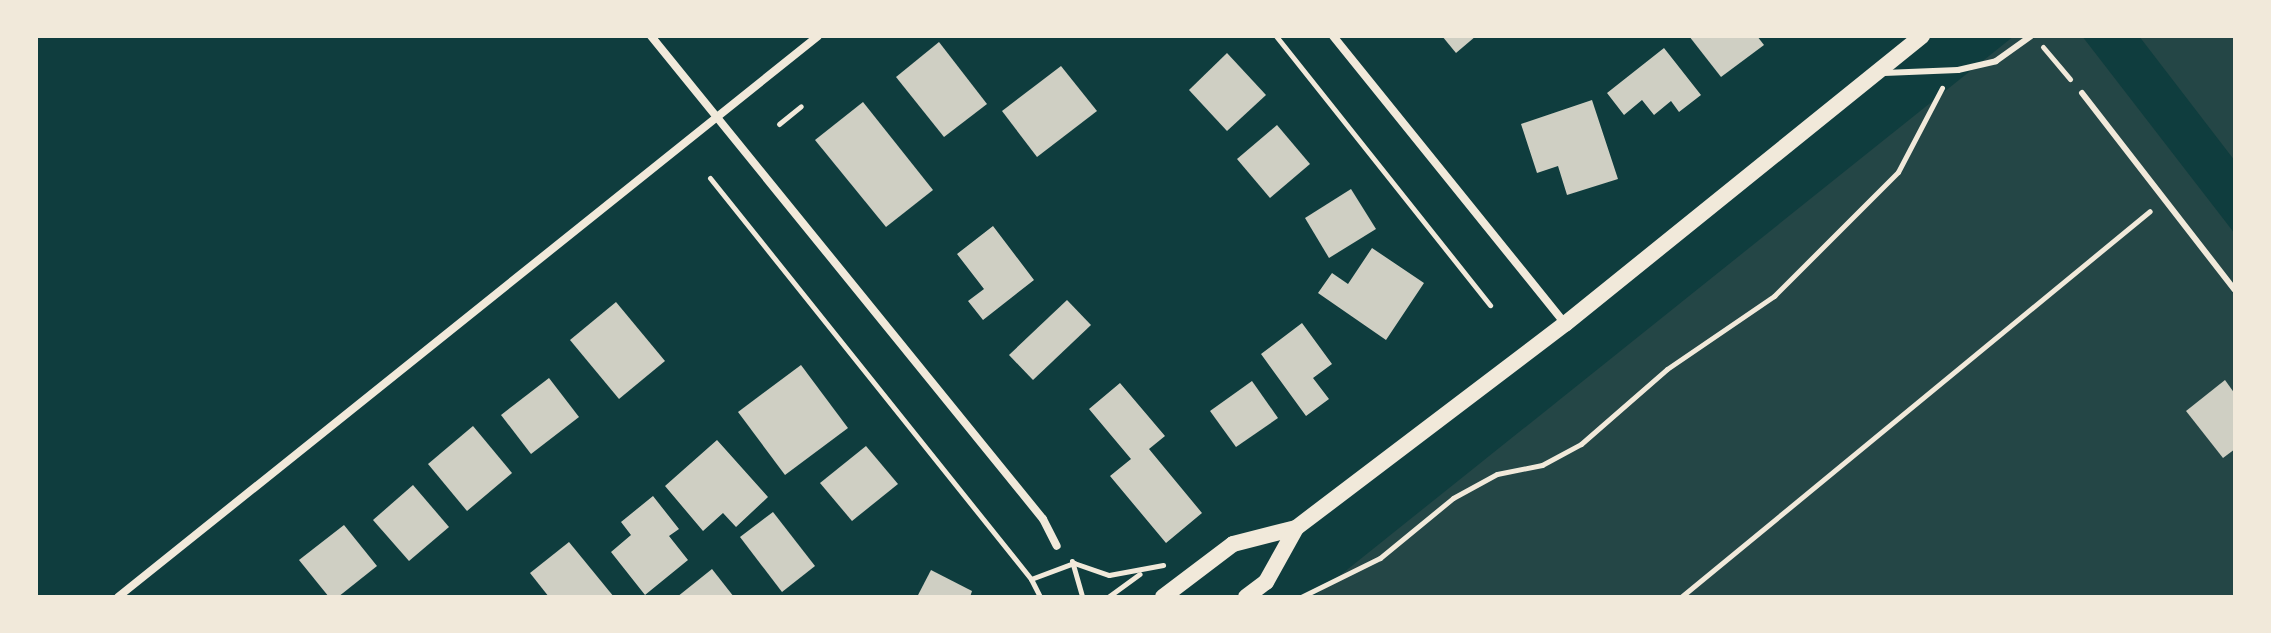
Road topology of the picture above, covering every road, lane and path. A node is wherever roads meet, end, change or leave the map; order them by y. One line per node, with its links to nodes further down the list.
1 (651, 36): 12 (street)
2 (818, 36): 12 (street)
3 (1276, 36): 17 (path)
4 (1333, 36): 18 (street)
5 (1922, 36): 8 (main road)
6 (2031, 36): 8 (lane)
7 (2054, 36): 10 (path)
8 (1875, 74): 18 (main road)
9 (1943, 86): 31 (path)
10 (2082, 93): 15 (lane)
11 (801, 106): 13 (path)
12 (717, 117): 20 (street); 25 (street)
13 (779, 124)
14 (710, 178): 24 (path)
15 (2164, 199): 16 (lane); 32 (path)
16 (2235, 290)
17 (1490, 305)
18 (1565, 324): 19 (main road)
19 (1296, 528): 29 (main road); 30 (main road)
20 (1057, 546): 22 (path)
21 (1172, 562): 23 (path)
22 (1074, 563): 23 (path); 24 (path); 27 (path)
23 (1140, 573): 28 (path)
24 (1031, 579): 26 (path)
25 (118, 597)
26 (1040, 597)
27 (1082, 597)
28 (1108, 597)
29 (1163, 597)
30 (1246, 597)
31 (1301, 597)
32 (1681, 597)

